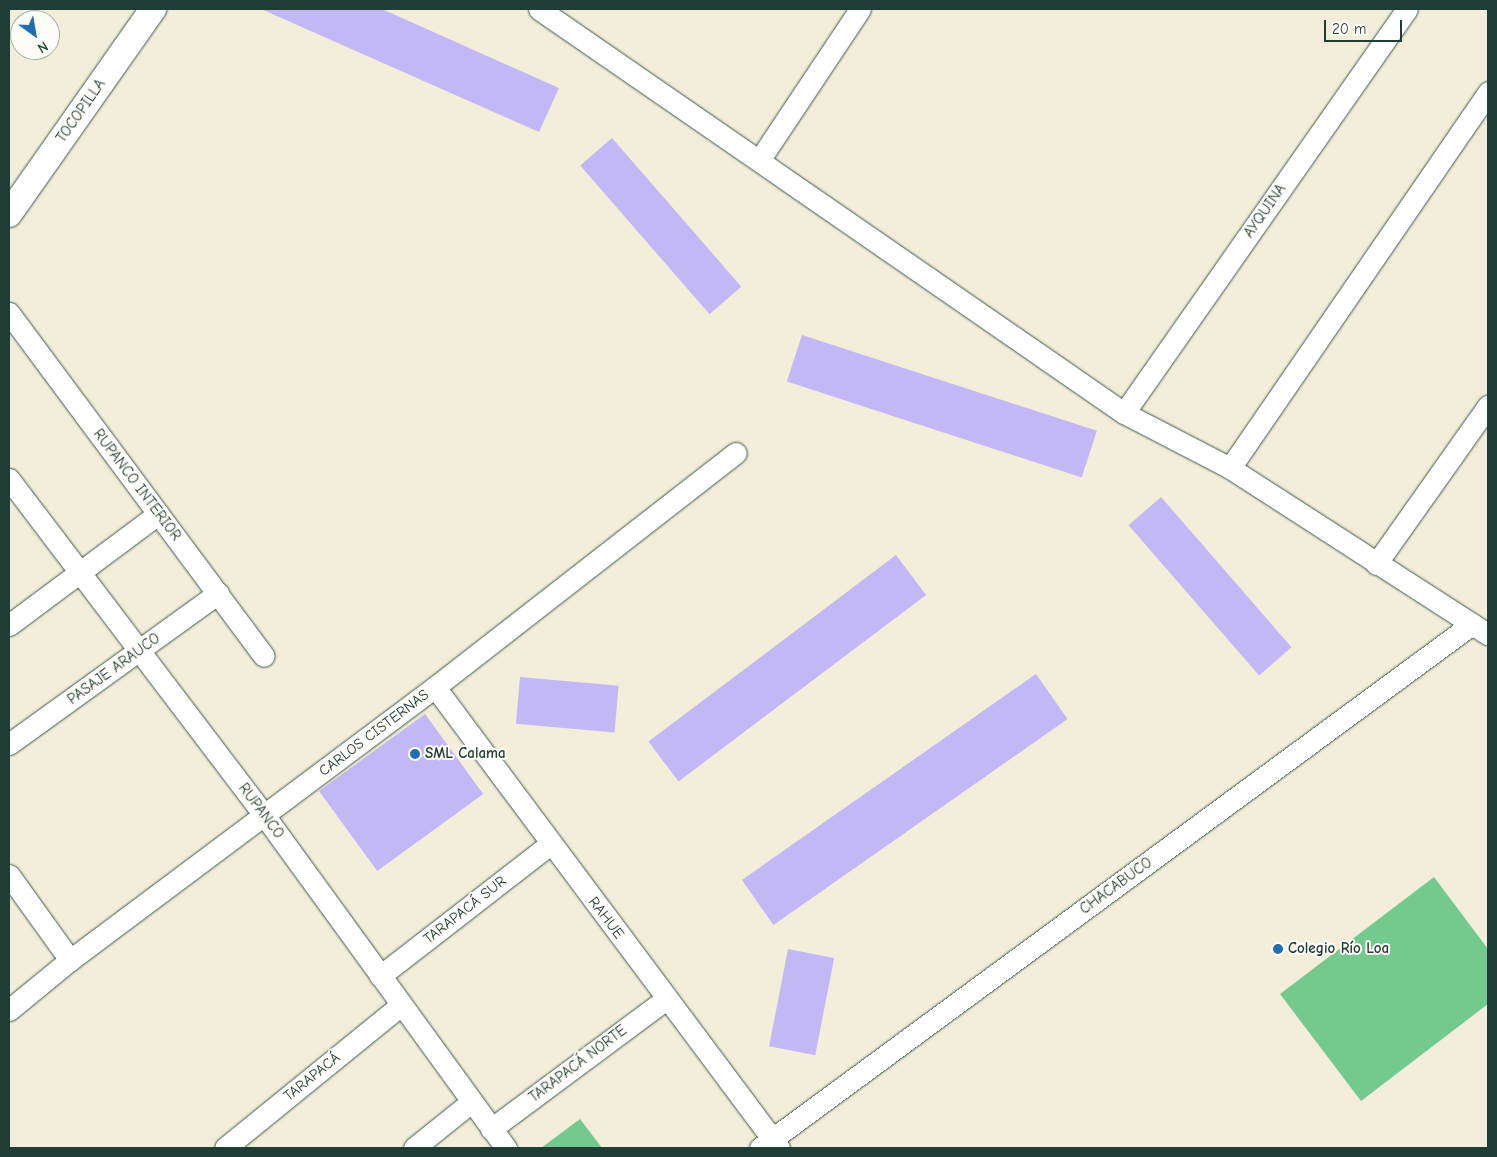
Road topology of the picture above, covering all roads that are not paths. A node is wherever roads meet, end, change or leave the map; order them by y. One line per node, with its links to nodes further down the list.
1 (153, 9): 7 (street, TOCOPILLA)
2 (539, 9): 6 (street)
3 (860, 9): 6 (street)
4 (1407, 9): 10 (street, AYQUINA)
5 (1488, 92): 12 (street)
6 (760, 159): 10 (street)
7 (9, 214)
8 (9, 313): 14 (street, RUPANCO INTERIOR)
9 (1488, 406): 15 (street)
10 (1124, 412): 12 (street)
11 (736, 453): 22 (street, CARLOS CISTERNAS)
12 (1230, 468): 15 (street)
13 (9, 479): 16 (street, RUPANCO)
14 (158, 514): 16 (street); 17 (street, RUPANCO INTERIOR)
15 (1376, 564): 19 (street)
16 (78, 572): 18 (street); 20 (street, RUPANCO)
17 (218, 593): 20 (street, PASAJE ARAUCO); 21 (street, RUPANCO INTERIOR)
18 (9, 625)
19 (1480, 629): 34 (street, CHACABUCO)
20 (138, 651): 23 (street, PASAJE ARAUCO); 24 (street, RUPANCO)
21 (264, 656)
22 (435, 687): 24 (street, CARLOS CISTERNAS); 25 (street, RAHUE)
23 (9, 744)
24 (264, 815): 27 (street, CARLOS CISTERNAS); 28 (street, RUPANCO)
25 (550, 844): 28 (street, TARAPACÁ SUR); 29 (street, RAHUE)
26 (9, 874): 27 (street)
27 (70, 960): 31 (street, CARLOS CISTERNAS)
28 (380, 976): 30 (street, RUPANCO)
29 (666, 999): 33 (street, TARAPACÁ NORTE); 34 (street, RAHUE)
30 (400, 1006): 32 (street, RUPANCO); 35 (street, TARAPACÁ)
31 (9, 1010)
32 (470, 1103): 33 (street, RUPANCO); 36 (street)
33 (491, 1128): 37 (street, RUPANCO)
34 (770, 1145)
35 (225, 1148)
36 (414, 1148)
37 (506, 1148)

